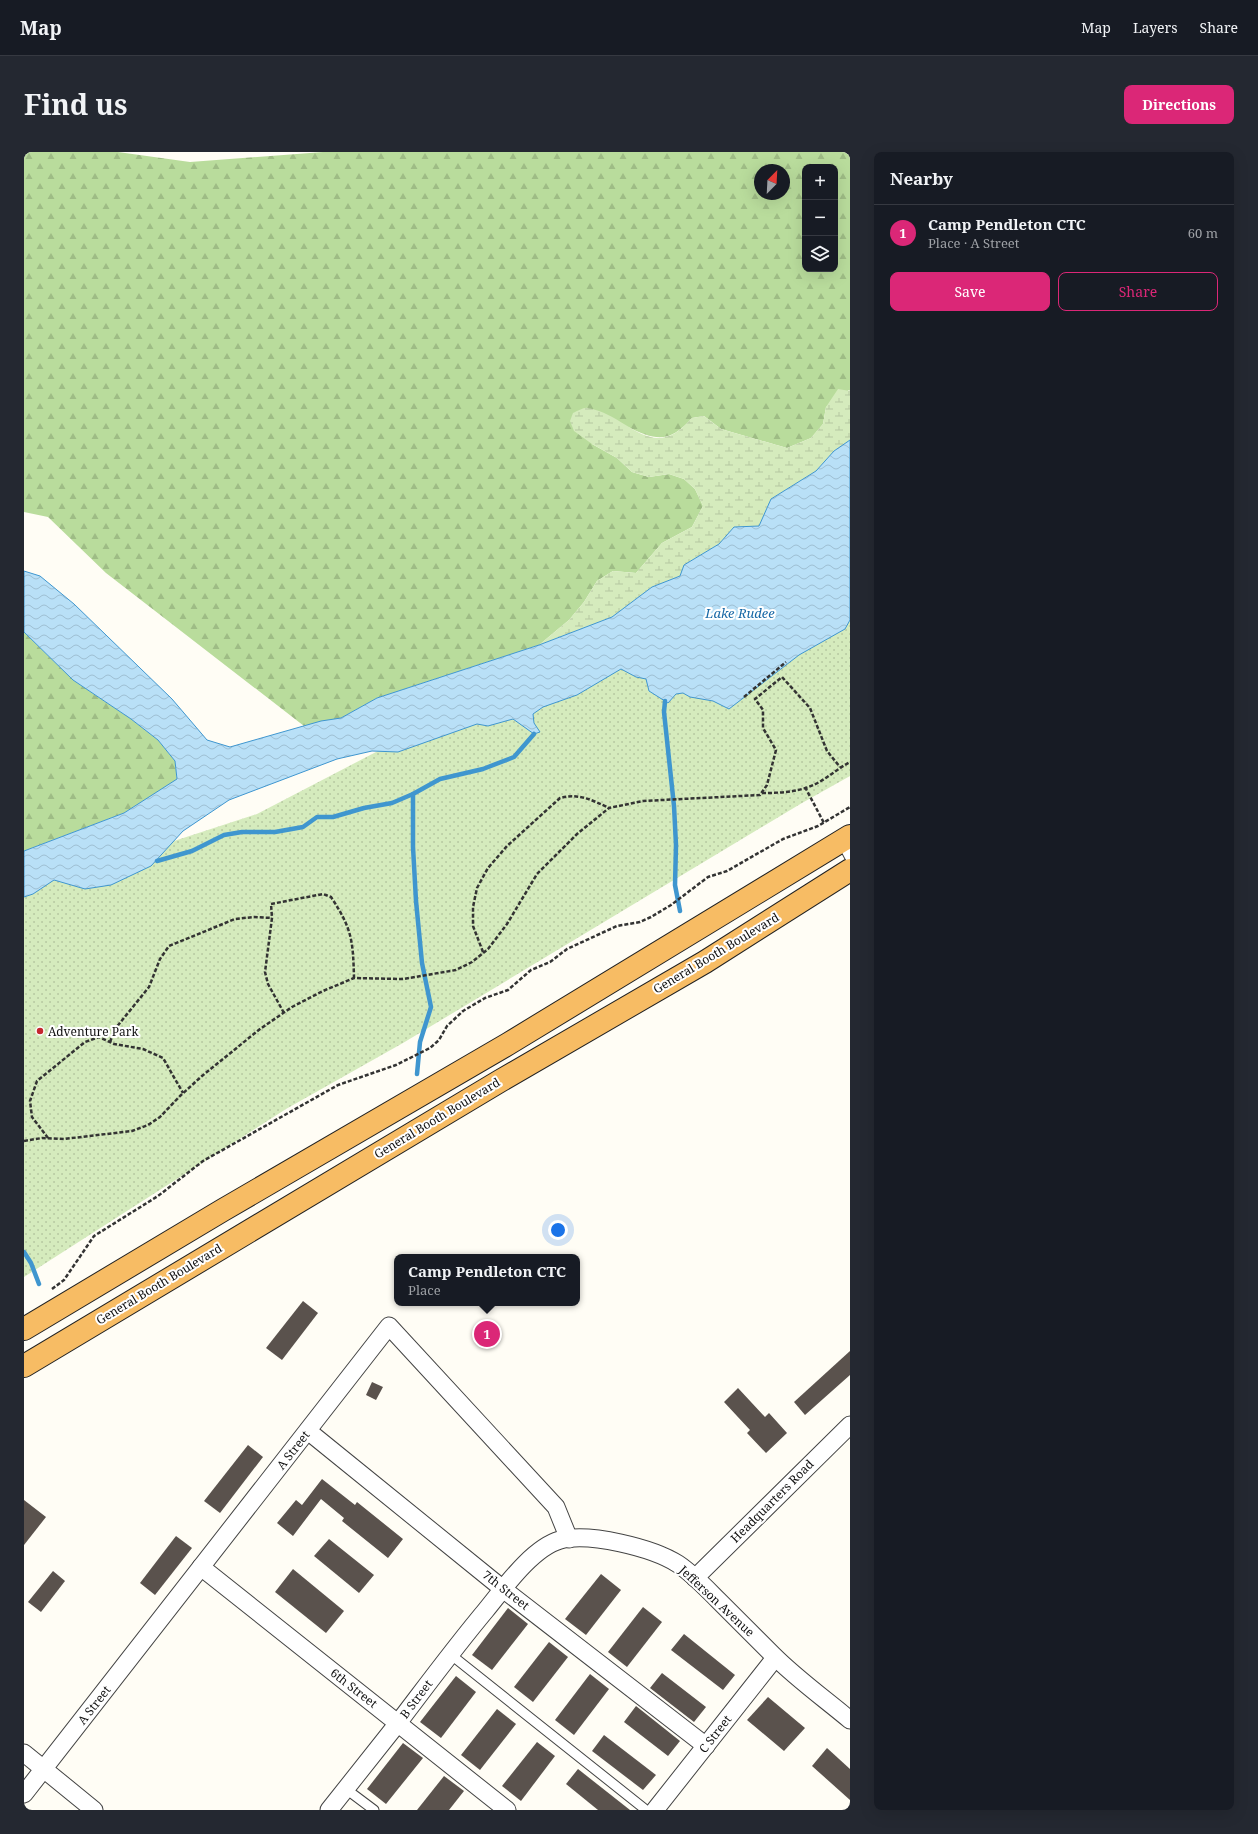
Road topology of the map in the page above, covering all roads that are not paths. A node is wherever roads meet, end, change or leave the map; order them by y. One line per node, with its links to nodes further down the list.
1 (847, 845): 3 (highway)
2 (850, 870): 4 (highway, General Booth Boulevard)
3 (24, 1329)
4 (24, 1366)
5 (850, 1425): 9 (street, Headquarters Road)
6 (308, 1430): 7 (street, A Street); 8 (street, A Street); 10 (street, 7th Street)
7 (569, 1539): 9 (street, Jefferson Avenue); 10 (street, Jefferson Avenue)
8 (201, 1567): 14 (street, 6th Street); 17 (street, A Street)
9 (695, 1578): 12 (street, Jefferson Avenue)
10 (503, 1588): 11 (street, B Street); 15 (street, 7th Street)
11 (450, 1654): 14 (street, B Street); 24 (lane)
12 (775, 1658): 13 (street, Jefferson Avenue); 15 (street, C Street)
13 (850, 1720)
14 (398, 1723): 18 (street, B Street); 23 (street, 6th Street)
15 (706, 1746): 25 (street, C Street)
16 (24, 1753): 17 (street)
17 (44, 1769): 19 (street, A Street); 20 (street)
18 (346, 1789): 21 (street, B Street); 22 (lane)
19 (24, 1794)
20 (94, 1810)
21 (329, 1810)
22 (374, 1810)
23 (507, 1810)
24 (646, 1810)
25 (655, 1810)

